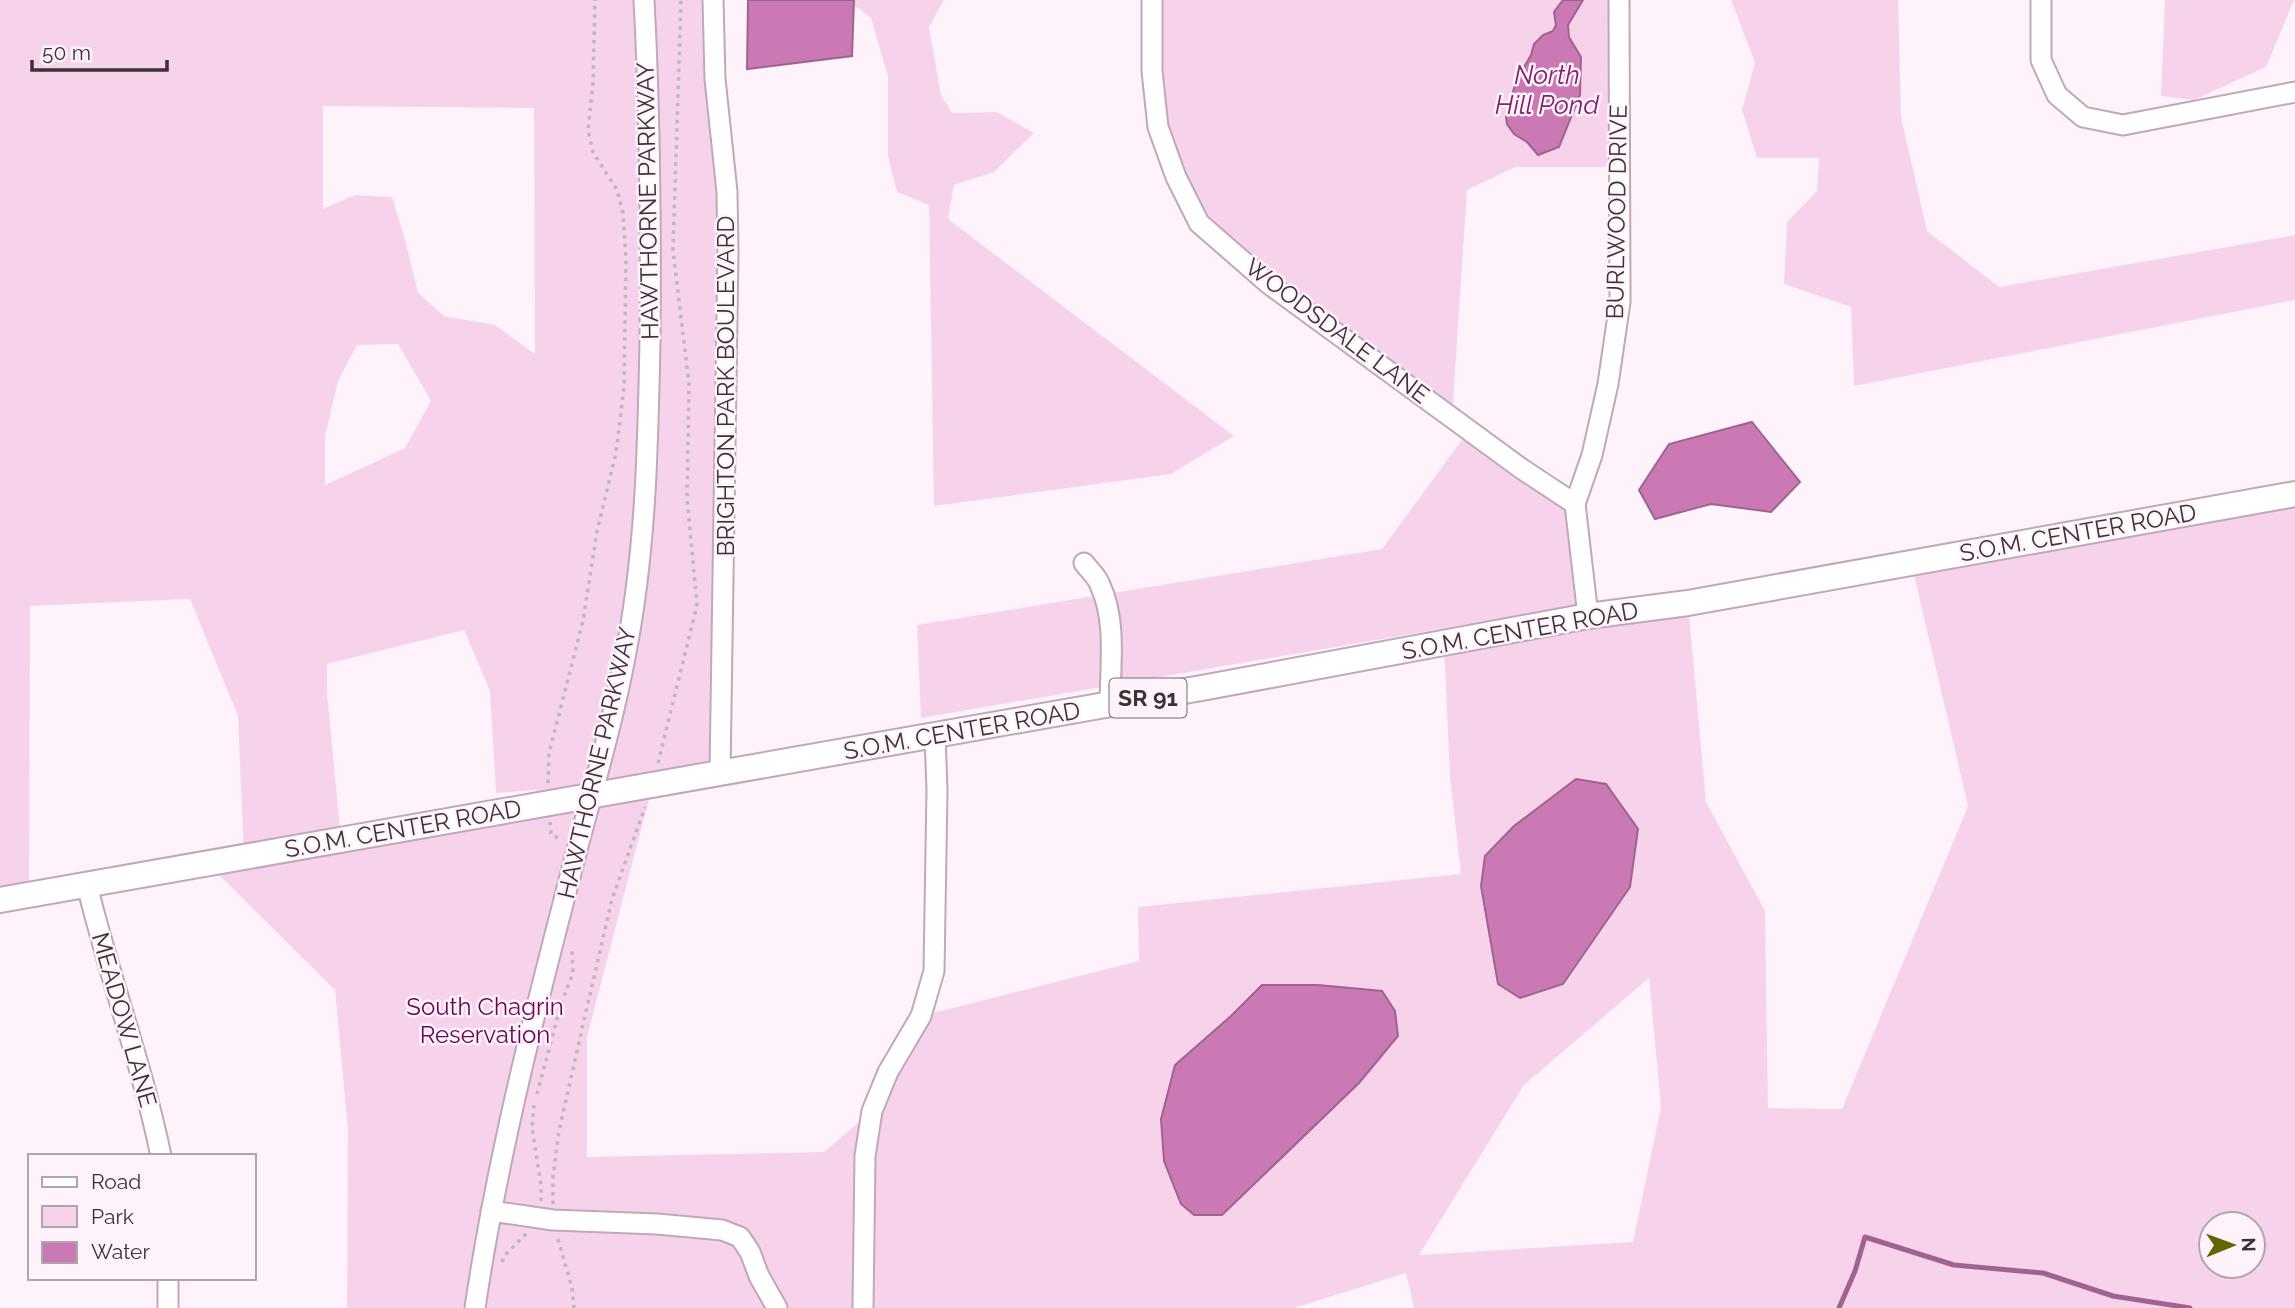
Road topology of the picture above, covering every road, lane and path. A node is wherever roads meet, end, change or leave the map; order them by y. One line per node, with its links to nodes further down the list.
1 (595, 0): 15 (path)
2 (643, 0): 16 (street, HAWTHORNE PARKWAY)
3 (713, 0): 14 (street, BRIGHTON PARK BOULEVARD)
4 (1152, 0): 9 (street, WOODSDALE LANE)
5 (1619, 0): 9 (street, BURLWOOD DRIVE)
6 (2040, 0): 7 (street)
7 (2295, 92)
8 (2295, 494): 11 (main road, S.O.M. CENTER ROAD / SR 91)
9 (1575, 503): 11 (street)
10 (1084, 563): 12 (street)
11 (1588, 617): 12 (main road, S.O.M. CENTER ROAD / SR 91)
12 (1110, 705): 13 (main road, S.O.M. CENTER ROAD / SR 91)
13 (935, 735): 14 (main road, S.O.M. CENTER ROAD / SR 91); 30 (street)
14 (720, 773): 16 (main road, S.O.M. CENTER ROAD / SR 91)
15 (549, 793)
16 (593, 796): 19 (main road, S.O.M. CENTER ROAD / SR 91); 23 (street, HAWTHORNE PARKWAY)
17 (550, 822): 18 (path)
18 (562, 840)
19 (87, 885): 20 (main road, S.O.M. CENTER ROAD / SR 91); 22 (street, MEADOW LANE)
20 (0, 900)
21 (571, 947): 24 (path)
22 (160, 1154)
23 (491, 1212): 24 (street); 28 (street, HAWTHORNE PARKWAY)
24 (537, 1219): 25 (path); 29 (street)
25 (501, 1265)
26 (168, 1280): 27 (street)
27 (168, 1308)
28 (475, 1308)
29 (777, 1308)
30 (863, 1308)

